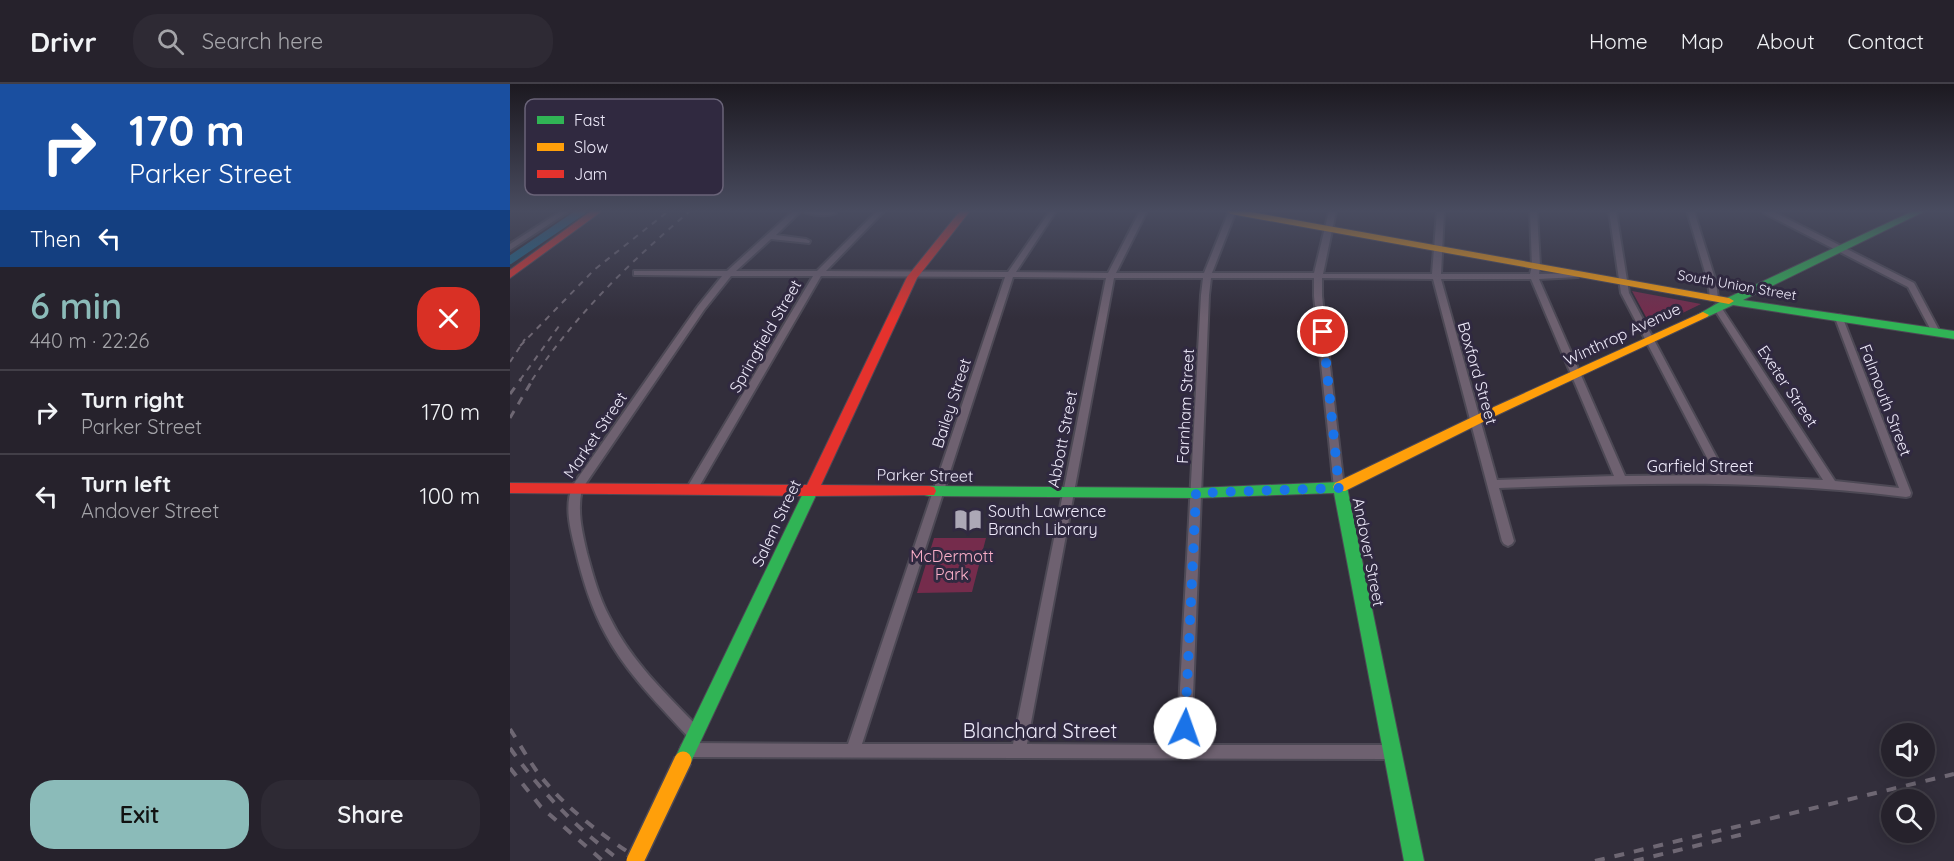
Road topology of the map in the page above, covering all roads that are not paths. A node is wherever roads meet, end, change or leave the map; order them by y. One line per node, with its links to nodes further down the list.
1 (548, 247): 21 (main road)
2 (757, 247): 19 (street, Market Street)
3 (845, 247): 22 (street, Springfield Street)
4 (936, 247): 23 (main road, Salem Street)
5 (1029, 247): 20 (street, Bailey Street)
6 (1125, 247): 25 (street, Abbott Street)
7 (1219, 247): 24 (street, Farnham Street)
8 (1324, 247): 26 (street, Andover Street)
9 (1438, 247): 27 (street, Boxford Street)
10 (1439, 247): 17 (main road, South Union Street)
11 (1535, 247): 17 (street)
12 (1619, 247): 28 (street)
13 (1701, 247): 29 (street, Exeter Street)
14 (1838, 247): 16 (street)
15 (1845, 247): 16 (main road, Winthrop Avenue)
16 (1841, 249): 29 (main road, Winthrop Avenue); 31 (street)
17 (1535, 271): 27 (street); 28 (main road, South Union Street); 34 (street)
18 (637, 273): 19 (street)
19 (728, 274): 22 (street); 41 (street, Market Street)
20 (1011, 274): 23 (street); 25 (street); 45 (street, Bailey Street)
21 (510, 275)
22 (818, 275): 23 (street); 43 (street, Springfield Street)
23 (914, 275): 44 (main road, Salem Street)
24 (1208, 275): 25 (street); 26 (street); 47 (street, Farnham Street)
25 (1110, 276): 46 (street, Abbott Street)
26 (1318, 276): 27 (street); 42 (street, Andover Street)
27 (1436, 276): 35 (street, Boxford Street)
28 (1622, 282): 29 (main road, South Union Street); 33 (street)
29 (1720, 302): 30 (main road, South Union Street); 33 (main road, Winthrop Avenue); 38 (street, Exeter Street)
30 (1839, 318): 31 (main road, South Union Street); 48 (street, Falmouth Street)
31 (1936, 332): 32 (main road, South Union Street)
32 (1954, 334)
33 (1649, 341): 34 (main road, Winthrop Avenue); 37 (street)
34 (1576, 374): 35 (main road, Winthrop Avenue); 36 (street)
35 (1476, 420): 39 (street, Boxford Street); 42 (main road, Winthrop Avenue)
36 (1621, 480): 37 (street, Garfield Street); 39 (street, Garfield Street)
37 (1724, 481): 38 (street, Garfield Street)
38 (1831, 483): 48 (street, Garfield Street)
39 (1492, 484): 49 (street, Boxford Street)
40 (510, 488): 41 (main road, Parker Street)
41 (577, 488): 43 (main road, Parker Street); 50 (street, Market Street)
42 (1339, 488): 47 (main road, Parker Street); 54 (main road, Andover Street)
43 (692, 489): 44 (main road, Parker Street)
44 (810, 490): 45 (main road, Parker Street); 50 (main road, Salem Street)
45 (938, 492): 46 (main road, Parker Street); 51 (street, Bailey Street)
46 (1068, 493): 47 (main road, Parker Street); 52 (street, Abbott Street)
47 (1196, 493): 53 (street, Farnham Street)
48 (1906, 493)
49 (1508, 541)
50 (695, 734): 55 (main road, Salem Street)
51 (853, 750): 52 (street, Blanchard Street); 55 (street, Blanchard Street)
52 (1018, 751): 53 (street, Blanchard Street)
53 (1184, 751): 54 (street, Blanchard Street)
54 (1392, 752): 57 (main road, Andover Street)
55 (685, 755): 56 (main road, Salem Street, bridge)
56 (634, 861)
57 (1414, 861)

